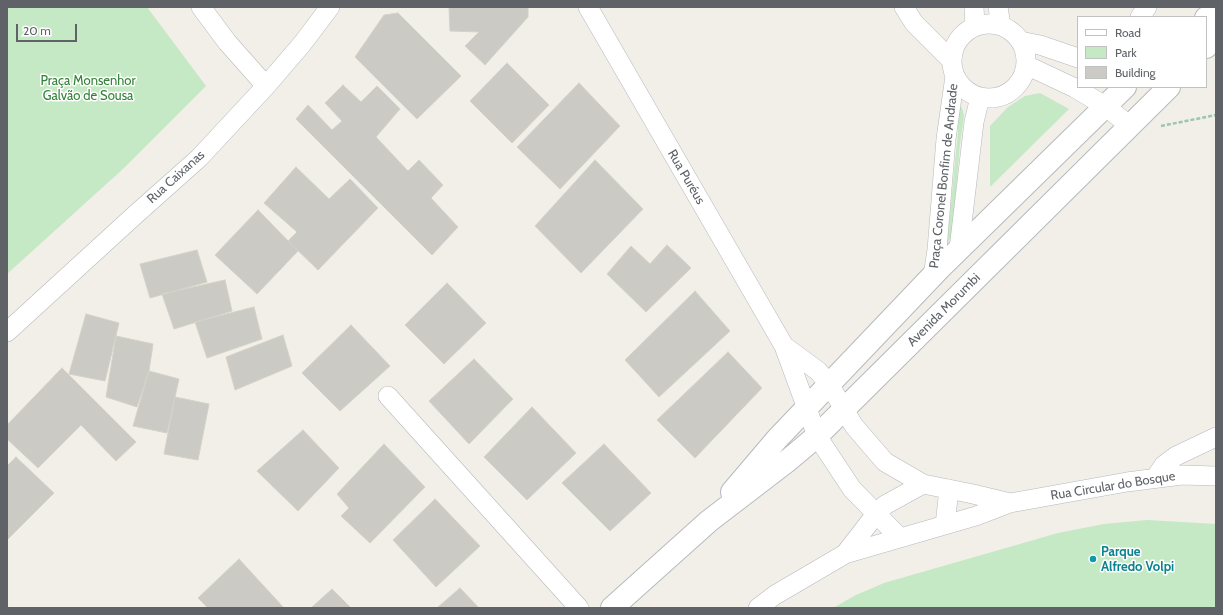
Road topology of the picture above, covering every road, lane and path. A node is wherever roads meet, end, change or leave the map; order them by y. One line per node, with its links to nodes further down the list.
1 (201, 7): 17 (street)
2 (330, 7): 17 (street, Rua Caixanas)
3 (588, 7): 28 (street, Rua Puréus)
4 (904, 7): 16 (street)
5 (974, 7): 9 (street)
6 (998, 7): 10 (street)
7 (1147, 7): 8 (street)
8 (1141, 16)
9 (975, 26): 10 (street); 16 (street)
10 (1001, 26): 12 (street)
11 (1216, 35): 13 (main road)
12 (1020, 41): 14 (street); 15 (street)
13 (1207, 46)
14 (1077, 58)
15 (1026, 65): 20 (street); 21 (street)
16 (953, 68): 20 (street); 25 (street, Praça Coronel Bonfim de Andrade)
17 (266, 86): 27 (street, Rua Caixanas)
18 (1124, 88): 21 (main road, Avenida Morumbi)
19 (1168, 88): 23 (main road, Avenida Morumbi)
20 (980, 97): 24 (street, Praça Coronel Bonfim de Andrade)
21 (1105, 106): 23 (street); 24 (main road, Avenida Morumbi)
22 (1216, 116): 23 (path)
23 (1130, 126): 26 (main road, Avenida Morumbi)
24 (959, 250): 25 (main road, Avenida Morumbi); 26 (main road)
25 (933, 276): 29 (main road, Avenida Morumbi)
26 (943, 310): 32 (main road, Avenida Morumbi)
27 (7, 332)
28 (784, 346): 29 (street, Rua Puréus); 31 (street, Rua Puréus)
29 (829, 384): 31 (main road, Avenida Morumbi); 32 (street, Rua Puréus)
30 (388, 396): 45 (street)
31 (806, 408): 33 (street, Rua Puréus); 41 (main road, Avenida Morumbi)
32 (844, 409): 33 (main road, Avenida Morumbi); 37 (street, Rua Puréus)
33 (818, 436): 40 (street, Rua Puréus); 41 (main road, Avenida Morumbi)
34 (1216, 438): 36 (street)
35 (1216, 476): 36 (street, Rua Circular do Bosque)
36 (1155, 478): 39 (street, Rua Circular do Bosque)
37 (923, 484): 38 (street, Rua Circular do Bosque); 40 (street, Rua Circular do Bosque)
38 (950, 490): 39 (street, Rua Circular do Bosque); 42 (street)
39 (1010, 504): 42 (street, Rua Circular do Bosque)
40 (876, 514): 43 (street); 44 (street, Rua Circular do Bosque)
41 (708, 521): 46 (main road, Avenida Morumbi)
42 (944, 525): 43 (street, Rua Circular do Bosque)
43 (899, 538): 44 (street, Rua Circular do Bosque)
44 (845, 554): 47 (street, Rua Circular do Bosque)
45 (579, 608)
46 (612, 608)
47 (758, 608)

